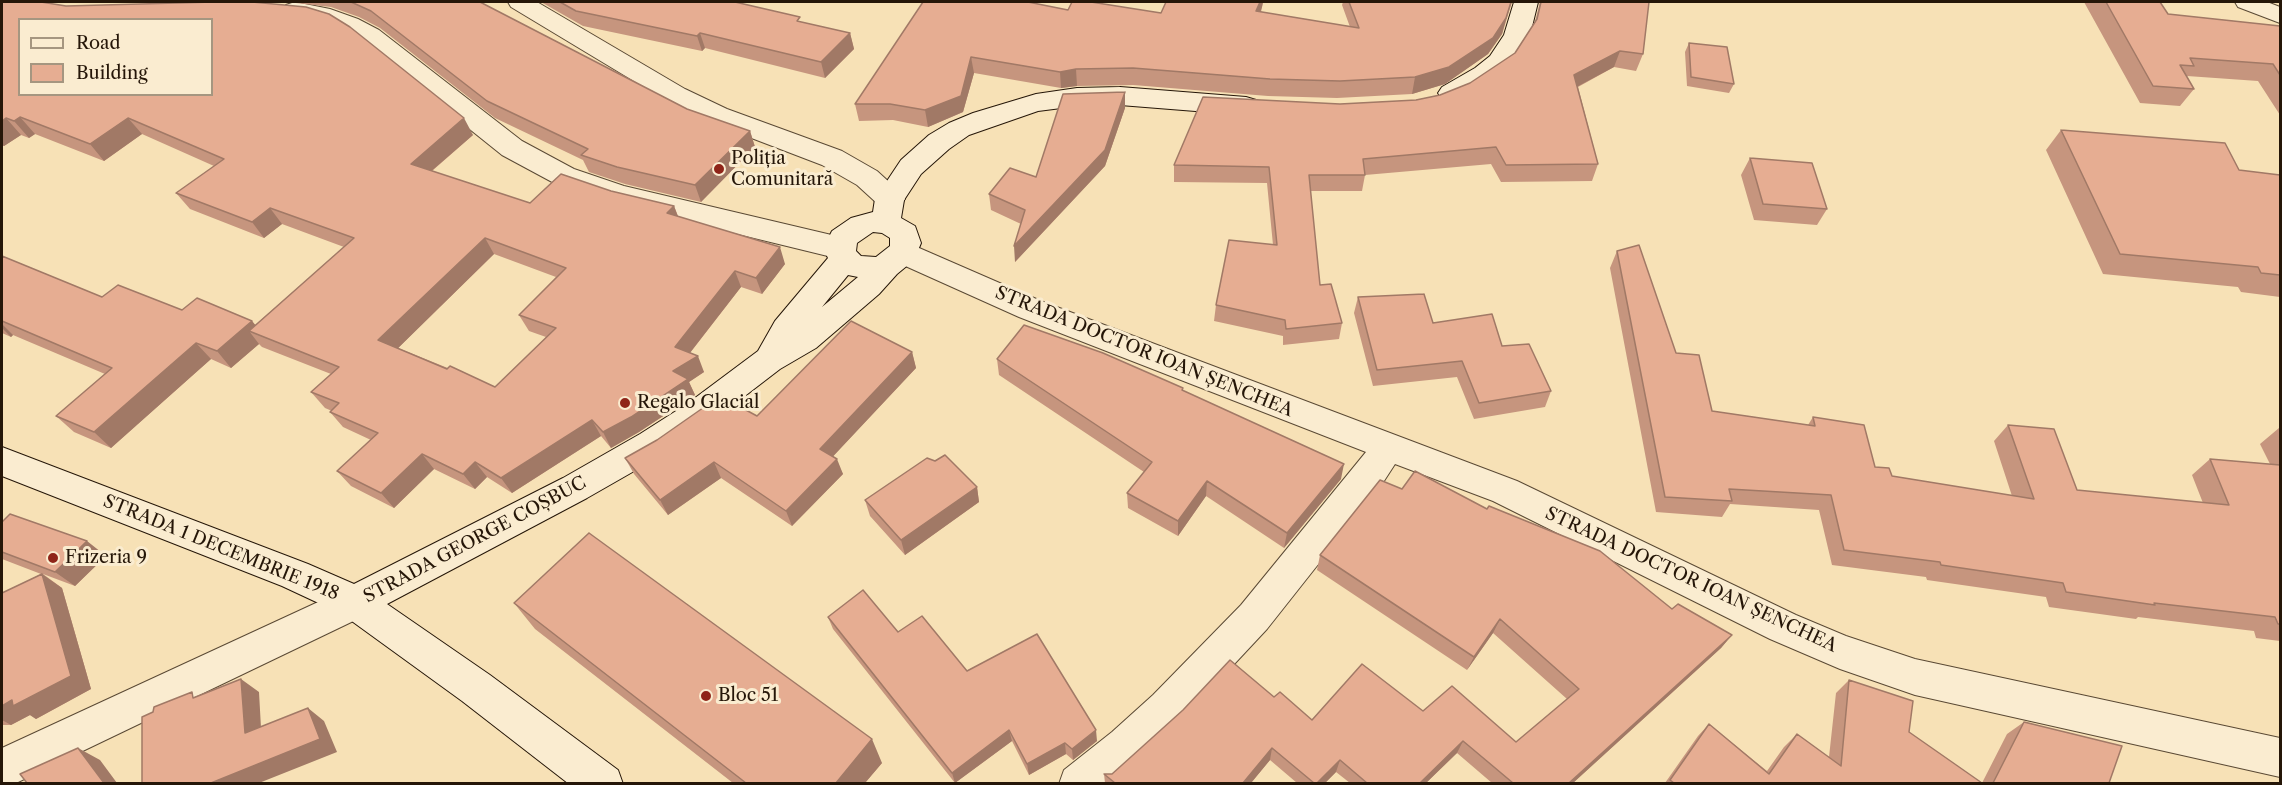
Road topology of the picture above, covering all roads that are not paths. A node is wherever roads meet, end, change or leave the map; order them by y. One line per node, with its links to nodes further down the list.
1 (519, 2): 8 (street)
2 (1526, 2): 6 (street)
3 (2247, 2): 5 (street)
4 (273, 8): 9 (street)
5 (2280, 16)
6 (1424, 103)
7 (1268, 107): 8 (street)
8 (888, 211): 9 (street, STRADA GEORGE COȘBUC); 10 (street)
9 (842, 254): 10 (street); 11 (street, STRADA GEORGE COȘBUC)
10 (895, 259): 11 (street, STRADA GEORGE COȘBUC); 12 (street, STRADA DOCTOR IOAN ȘENCHEA)
11 (769, 360): 14 (street, STRADA GEORGE COȘBUC)
12 (1387, 448): 15 (street, STRADA DOCTOR IOAN ȘENCHEA); 18 (street)
13 (2, 461): 14 (street, STRADA 1 DECEMBRIE 1918)
14 (355, 602): 16 (street, STRADA GEORGE COȘBUC); 17 (street, STRADA 1 DECEMBRIE 1918)
15 (2280, 758)
16 (2, 769)
17 (603, 783)
18 (1079, 783)

